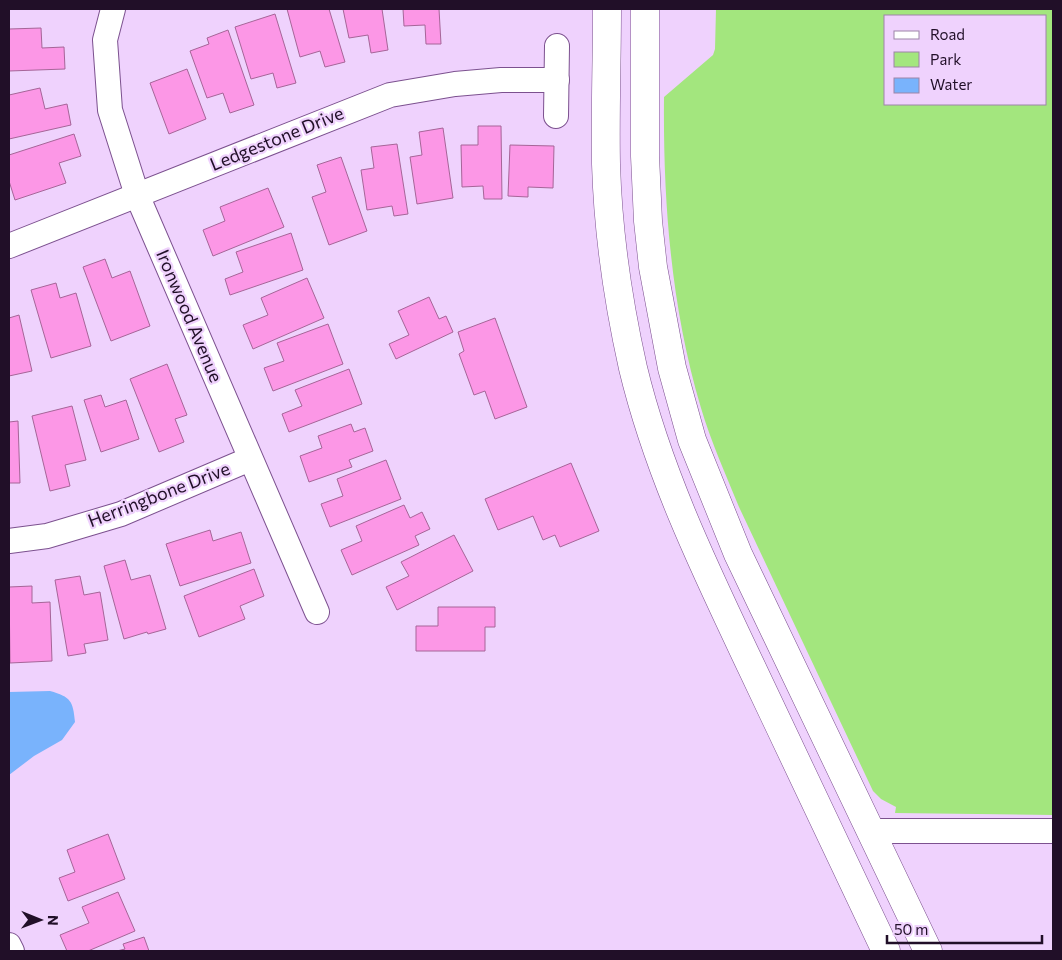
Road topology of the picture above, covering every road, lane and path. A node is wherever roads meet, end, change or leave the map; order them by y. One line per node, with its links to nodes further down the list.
1 (113, 9): 9 (street, Ironwood Avenue)
2 (607, 9): 14 (main road)
3 (621, 9): 5 (main road)
4 (645, 9): 5 (main road)
5 (645, 38): 15 (main road)
6 (557, 46): 7 (street)
7 (556, 80): 8 (street); 9 (street, Ledgestone Drive)
8 (556, 116)
9 (137, 195): 10 (street, Ledgestone Drive); 11 (street, Ironwood Avenue)
10 (9, 246)
11 (250, 459): 12 (street, Herringbone Drive); 13 (street, Ironwood Avenue)
12 (9, 541)
13 (318, 612)
14 (743, 650): 15 (main road); 19 (main road)
15 (871, 831): 16 (street); 20 (main road)
16 (1053, 831)
17 (9, 945): 18 (street)
18 (12, 951)
19 (886, 951)
20 (928, 951)

